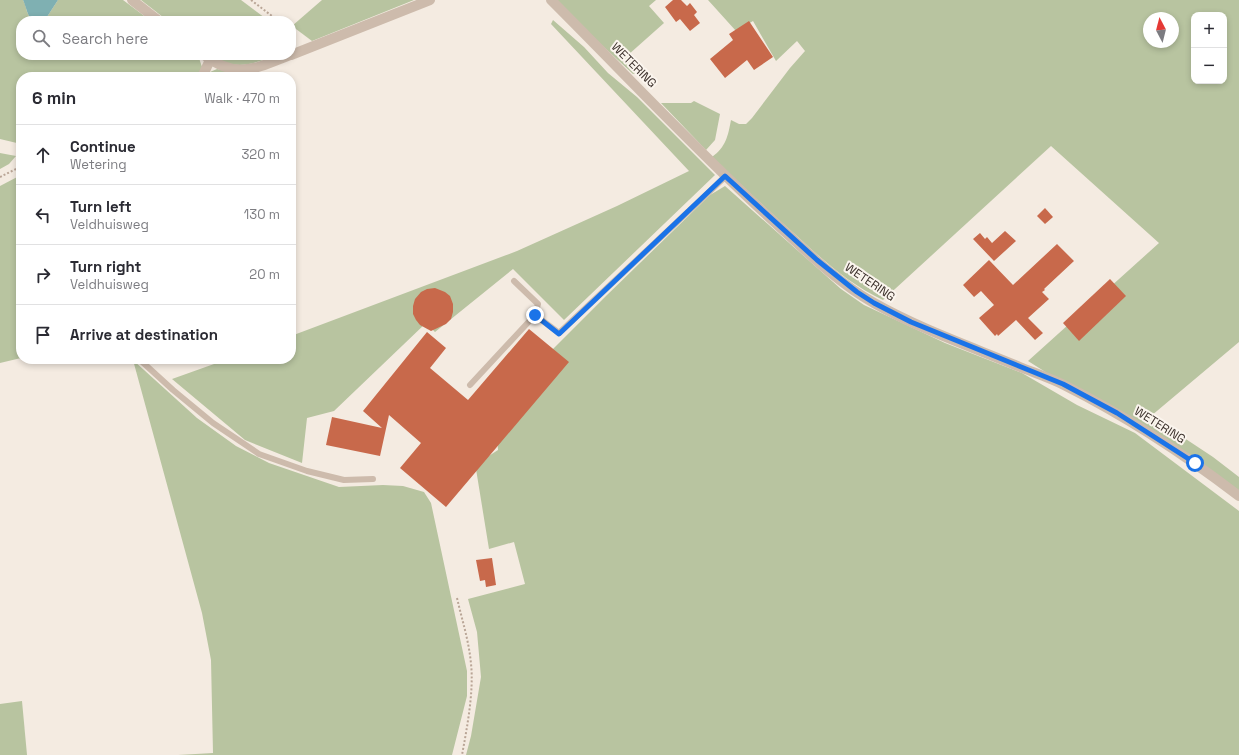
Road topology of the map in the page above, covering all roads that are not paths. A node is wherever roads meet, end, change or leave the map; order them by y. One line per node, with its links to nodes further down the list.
1 (132, 0): 4 (street)
2 (430, 0): 5 (street)
3 (551, 0): 10 (street, WETERING)
4 (153, 16)
5 (296, 53)
6 (206, 60): 9 (street)
7 (212, 60): 8 (street)
8 (277, 60)
9 (203, 72)
10 (725, 176): 12 (lane); 16 (street, WETERING)
11 (514, 281): 12 (lane)
12 (535, 315): 14 (lane)
13 (144, 364): 15 (lane)
14 (470, 385)
15 (374, 479)
16 (1239, 496)

